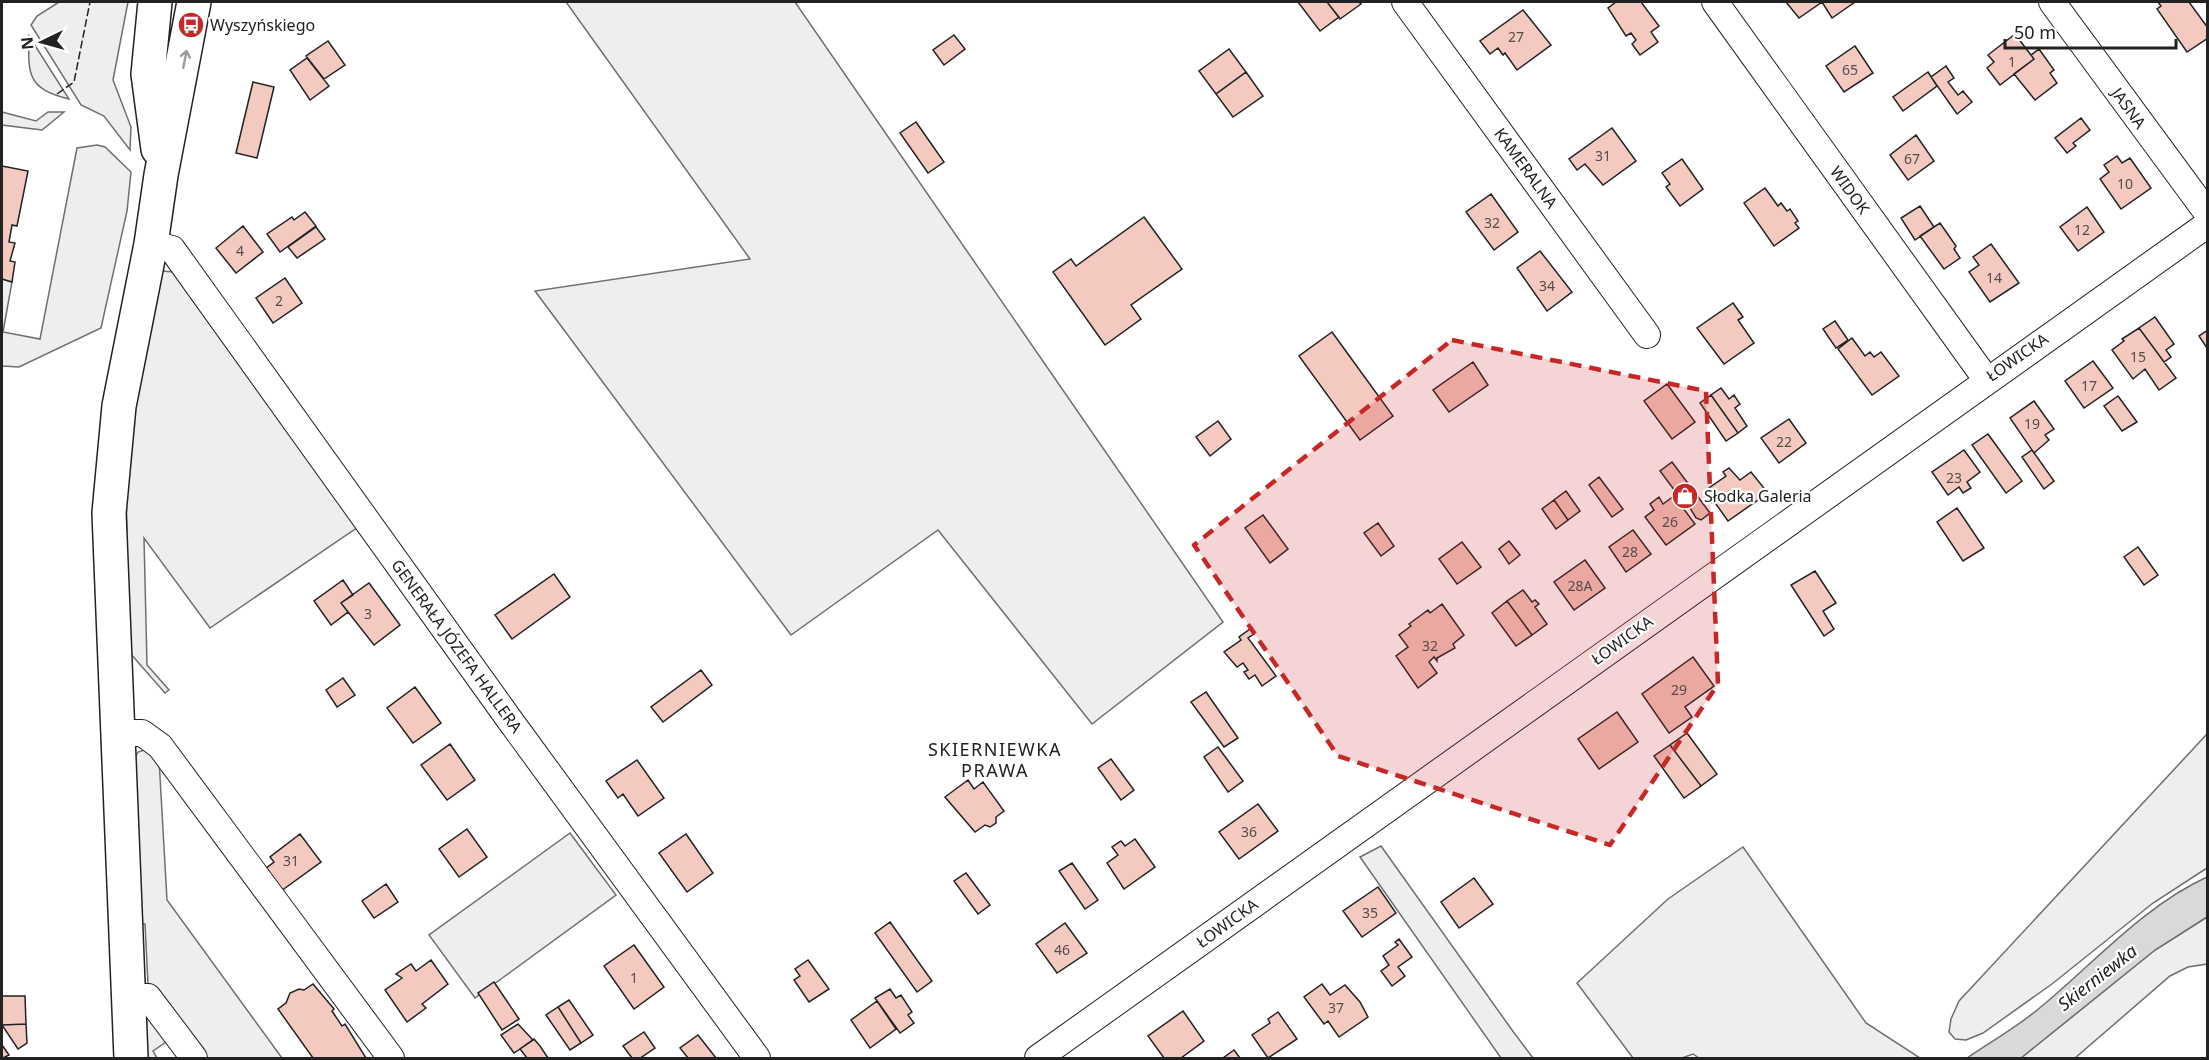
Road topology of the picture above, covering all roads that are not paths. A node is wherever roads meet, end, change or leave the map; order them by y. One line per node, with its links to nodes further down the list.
1 (155, 2): 6 (main road)
2 (194, 2): 6 (main road, one-way to 2)
3 (1405, 2): 10 (street, KAMERALNA)
4 (1715, 2): 11 (street, WIDOK)
5 (2052, 2): 7 (street, JASNA)
6 (161, 175): 9 (main road)
7 (2208, 214)
8 (2208, 224): 11 (street, ŁOWICKA)
9 (151, 244): 12 (main road); 17 (street, GENERAŁA JÓZEFA HALLERA)
10 (1647, 335)
11 (1986, 379): 18 (street, ŁOWICKA)
12 (117, 733): 13 (main road); 16 (street)
13 (128, 997): 14 (main road); 15 (street)
14 (131, 1059)
15 (194, 1059)
16 (391, 1059)
17 (757, 1059)
18 (1038, 1059)

